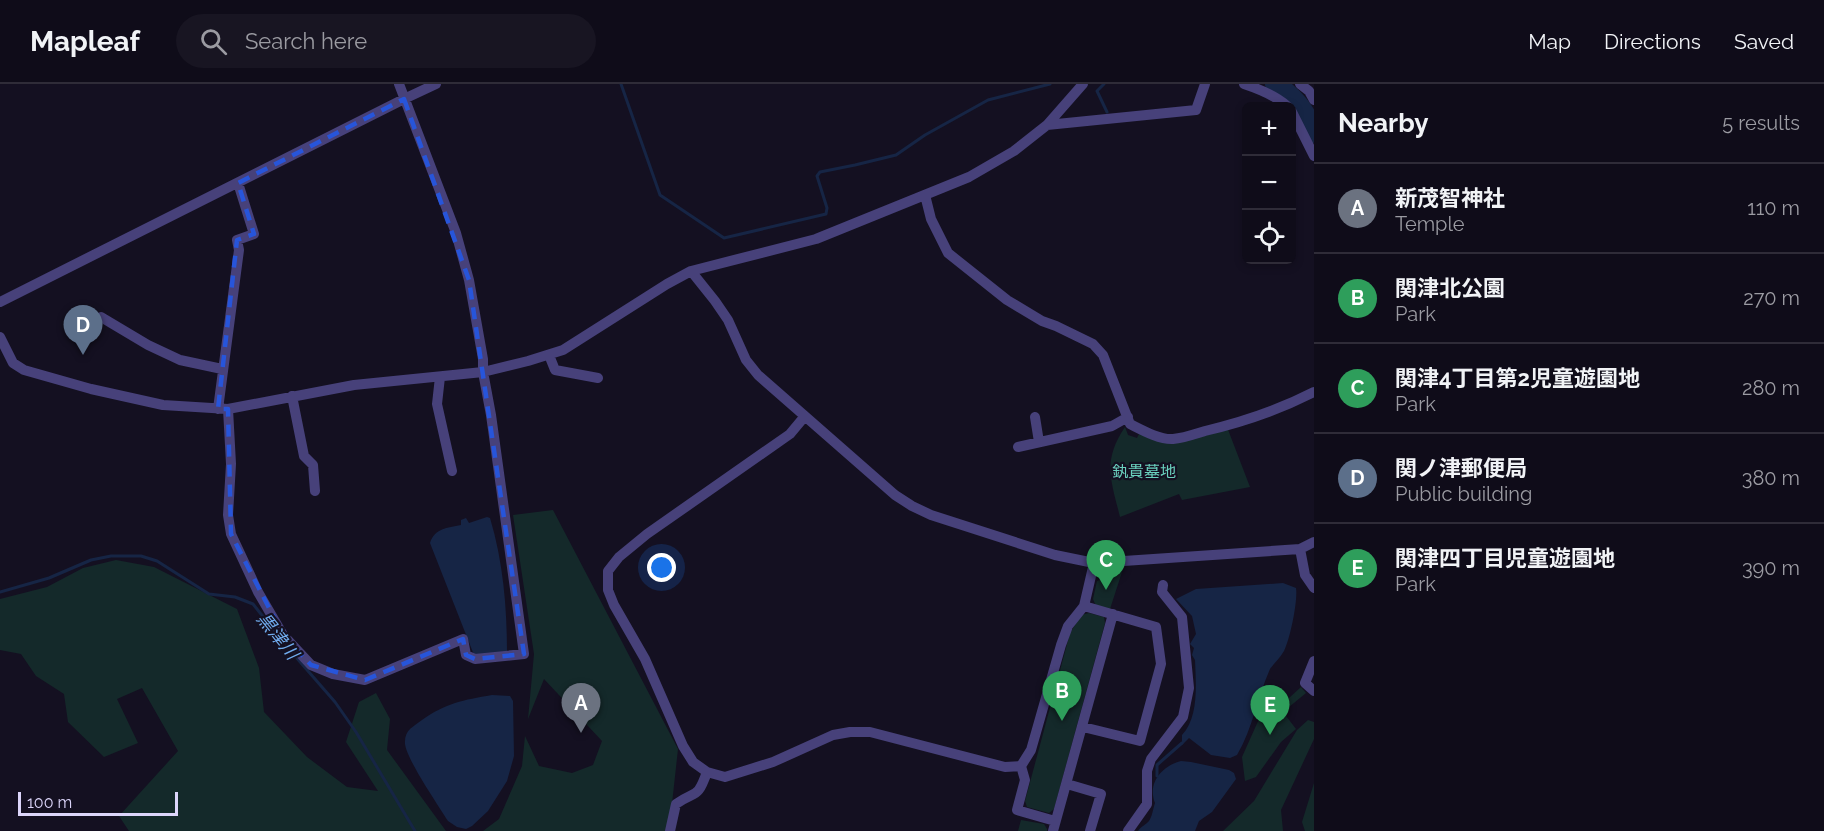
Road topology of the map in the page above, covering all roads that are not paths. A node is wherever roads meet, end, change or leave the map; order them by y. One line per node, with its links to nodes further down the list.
1 (399, 84): 6 (street)
2 (436, 84): 6 (street)
3 (1083, 84): 9 (street)
4 (1206, 84): 9 (street)
5 (1244, 84): 7 (street)
6 (404, 99): 11 (street); 21 (street)
7 (1283, 102)
8 (1296, 120): 10 (street)
9 (1047, 125): 12 (street)
10 (1314, 156)
11 (238, 183): 14 (street); 20 (street)
12 (925, 195): 13 (street); 29 (street)
13 (691, 272): 17 (street); 27 (street)
14 (0, 303)
15 (101, 317): 20 (street)
16 (0, 337): 19 (street)
17 (549, 355): 21 (street); 23 (street)
18 (0, 362): 19 (street)
19 (14, 363): 26 (street)
20 (222, 369): 26 (street)
21 (483, 372): 22 (street); 26 (street)
22 (440, 377): 25 (street); 32 (street)
23 (598, 378)
24 (1314, 392): 29 (street)
25 (292, 396): 26 (street); 33 (street)
26 (223, 409)
27 (805, 416): 36 (street); 45 (street)
28 (1035, 417): 30 (street)
29 (1128, 417): 30 (street)
30 (1040, 442): 31 (street)
31 (1018, 447)
32 (452, 471)
33 (315, 491)
34 (1314, 542): 35 (street)
35 (1300, 549): 36 (street); 38 (street)
36 (1094, 562): 39 (street)
37 (1163, 585): 50 (street)
38 (1314, 588)
39 (1084, 606): 40 (street); 44 (street)
40 (1113, 614): 43 (street); 43 (street)
41 (1314, 661): 42 (street)
42 (1314, 691)
43 (1083, 727): 46 (street)
44 (1021, 766): 45 (street); 47 (street)
45 (707, 772): 48 (street)
46 (1067, 784): 47 (street); 49 (street)
47 (1054, 826)
48 (670, 831)
49 (1090, 831)
50 (1128, 831)

